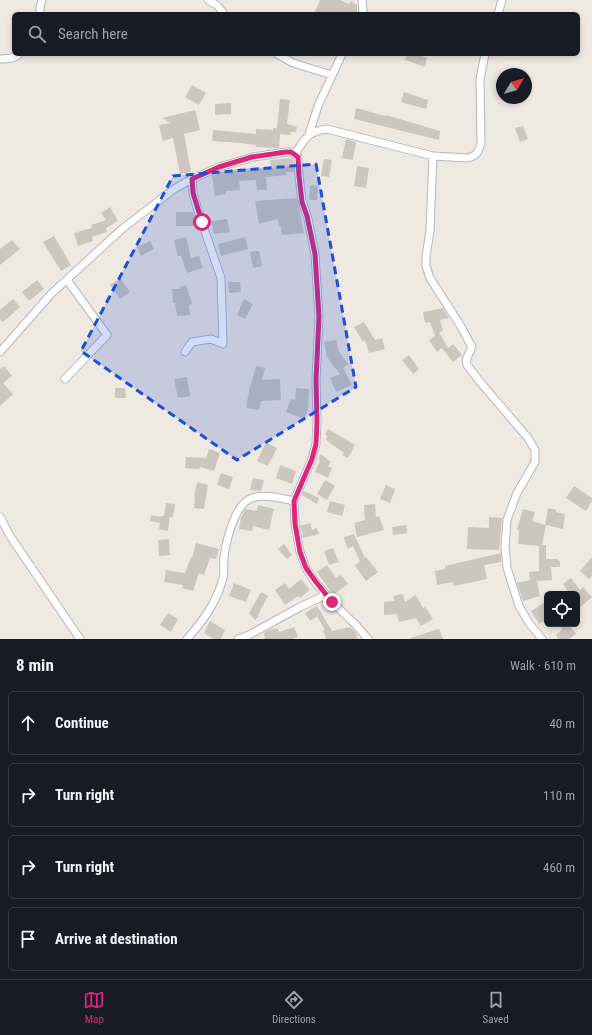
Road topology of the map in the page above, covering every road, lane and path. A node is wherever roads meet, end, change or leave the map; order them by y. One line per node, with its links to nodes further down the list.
1 (42, 0): 5 (street)
2 (208, 0): 6 (street)
3 (362, 0): 7 (street)
4 (502, 0): 8 (street)
5 (40, 12)
6 (222, 12)
7 (363, 12)
8 (499, 12)
9 (18, 56): 13 (street)
10 (281, 56): 14 (street)
11 (341, 56): 14 (street)
12 (485, 56): 17 (street)
13 (0, 58)
14 (332, 75): 15 (street)
15 (309, 134): 16 (street); 17 (street)
16 (295, 154): 18 (street); 23 (street)
17 (433, 156): 30 (street)
18 (192, 179): 19 (street); 21 (street)
19 (67, 280): 20 (street); 22 (street)
20 (0, 352)
21 (185, 352)
22 (65, 379)
23 (294, 501): 25 (street); 27 (street)
24 (0, 517): 26 (street)
25 (326, 595): 28 (street); 29 (street)
26 (80, 639)
27 (187, 639)
28 (238, 639)
29 (368, 639)
30 (542, 639)

